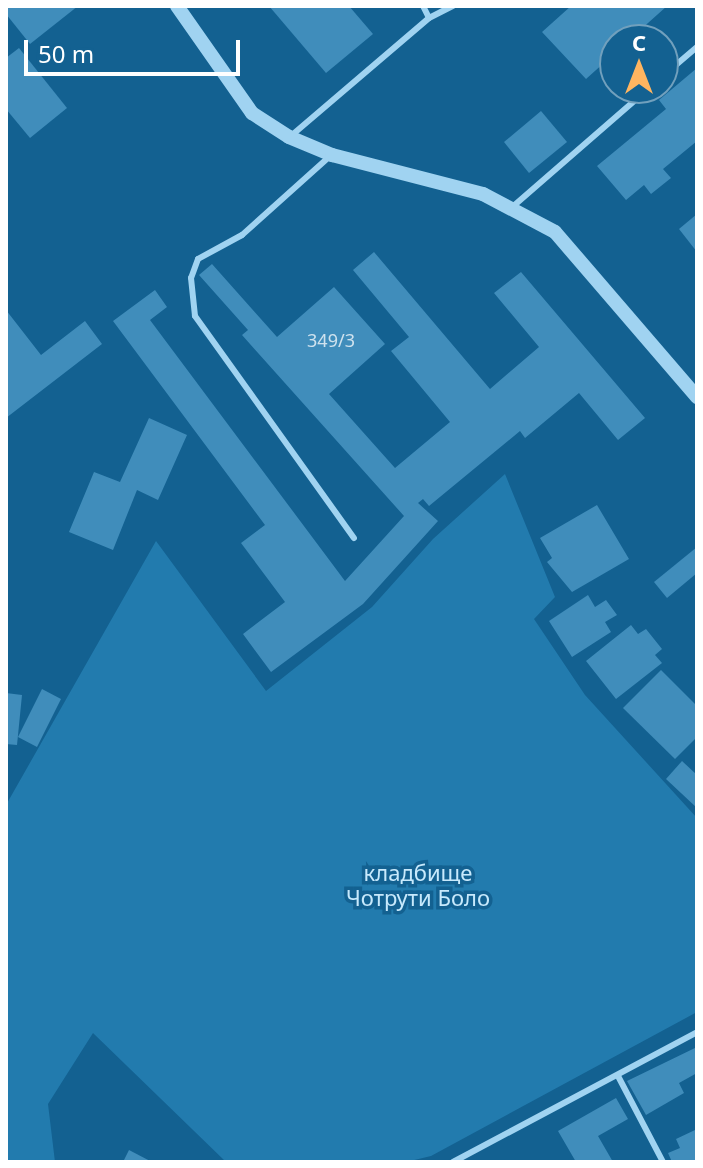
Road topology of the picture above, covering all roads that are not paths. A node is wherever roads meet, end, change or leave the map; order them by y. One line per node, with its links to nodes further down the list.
1 (177, 6): 8 (street)
2 (423, 6): 4 (lane)
3 (453, 6): 4 (lane)
4 (429, 18): 8 (lane)
5 (697, 47): 6 (lane)
6 (679, 62)
7 (631, 104): 10 (lane)
8 (289, 137): 9 (street)
9 (332, 155): 10 (street); 12 (lane)
10 (510, 209): 11 (street)
11 (697, 397)
12 (354, 538)
13 (697, 1032): 14 (lane)
14 (618, 1076): 15 (lane); 16 (lane)
15 (453, 1162)
16 (663, 1162)

